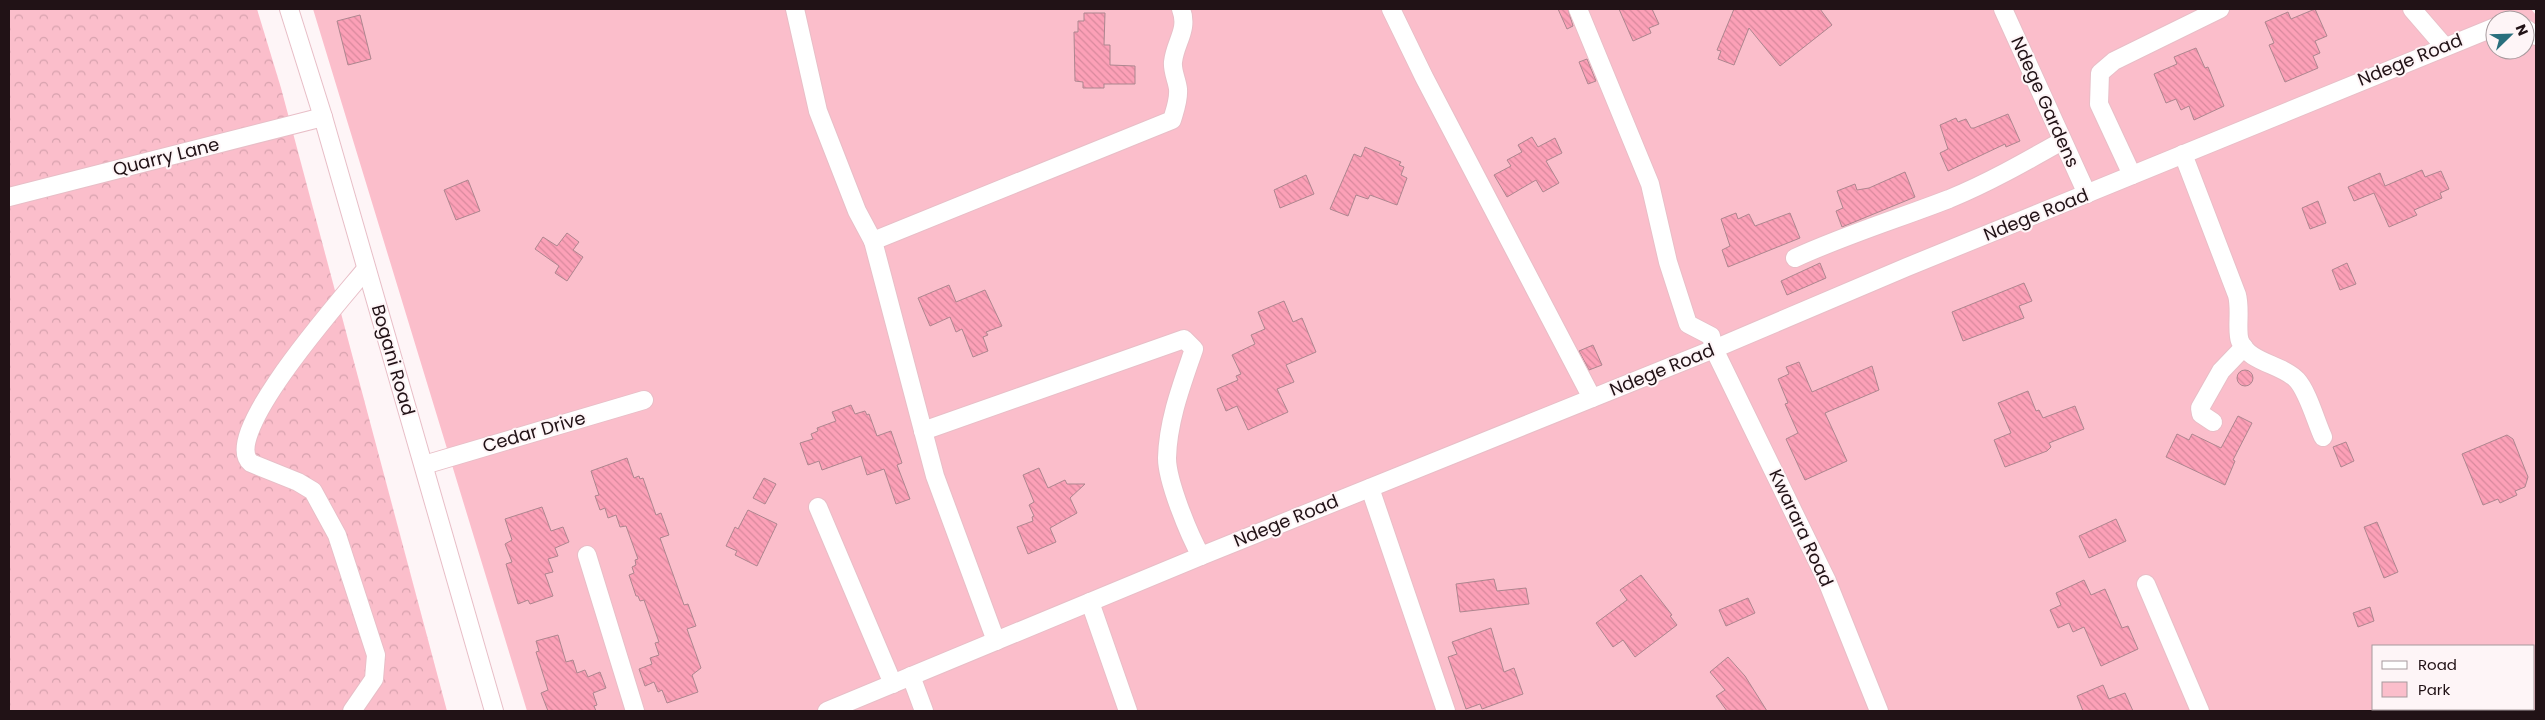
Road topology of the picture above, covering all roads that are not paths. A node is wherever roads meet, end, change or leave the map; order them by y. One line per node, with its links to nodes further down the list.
1 (289, 9): 11 (street, Bogani Road)
2 (795, 9): 17 (street)
3 (1182, 9): 17 (street)
4 (1391, 9): 22 (street)
5 (1578, 9): 21 (street, Kwarara Road)
6 (2003, 9): 12 (street, Ndege Gardens)
7 (2220, 9): 14 (street)
8 (2412, 9): 10 (street)
9 (2485, 31): 10 (street, Ndege Road)
10 (2444, 46): 13 (street, Ndege Road)
11 (323, 117): 16 (street, Quarry Lane); 19 (street, Bogani Road)
12 (2062, 141): 15 (street, Ndege Gardens); 18 (street)
13 (2183, 154): 14 (street, Ndege Road); 20 (street)
14 (2132, 176): 15 (street, Ndege Road)
15 (2087, 194): 21 (street, Ndege Road)
16 (9, 198)
17 (873, 241): 25 (street)
18 (1795, 258)
19 (366, 269): 27 (street, Bogani Road); 37 (street)
20 (2244, 347): 24 (street); 26 (street)
21 (1714, 348): 22 (street, Ndege Road); 44 (street, Kwarara Road)
22 (1592, 398): 28 (street, Ndege Road)
23 (644, 400): 27 (street, Cedar Drive)
24 (2213, 422)
25 (923, 431): 31 (street); 34 (street)
26 (2323, 437)
27 (424, 465): 38 (street, Bogani Road)
28 (1370, 488): 31 (street, Ndege Road); 43 (street)
29 (818, 507): 36 (street)
30 (587, 555): 39 (street)
31 (1201, 556): 33 (street, Ndege Road)
32 (2146, 584): 45 (street)
33 (1090, 602): 34 (street, Ndege Road); 42 (street)
34 (996, 641): 35 (street, Ndege Road)
35 (911, 676): 36 (street, Ndege Road); 41 (street)
36 (893, 684): 40 (street, Ndege Road)
37 (352, 711)
38 (494, 711)
39 (635, 711)
40 (827, 711)
41 (924, 711)
42 (1128, 711)
43 (1446, 711)
44 (1879, 711)
45 (2200, 711)

